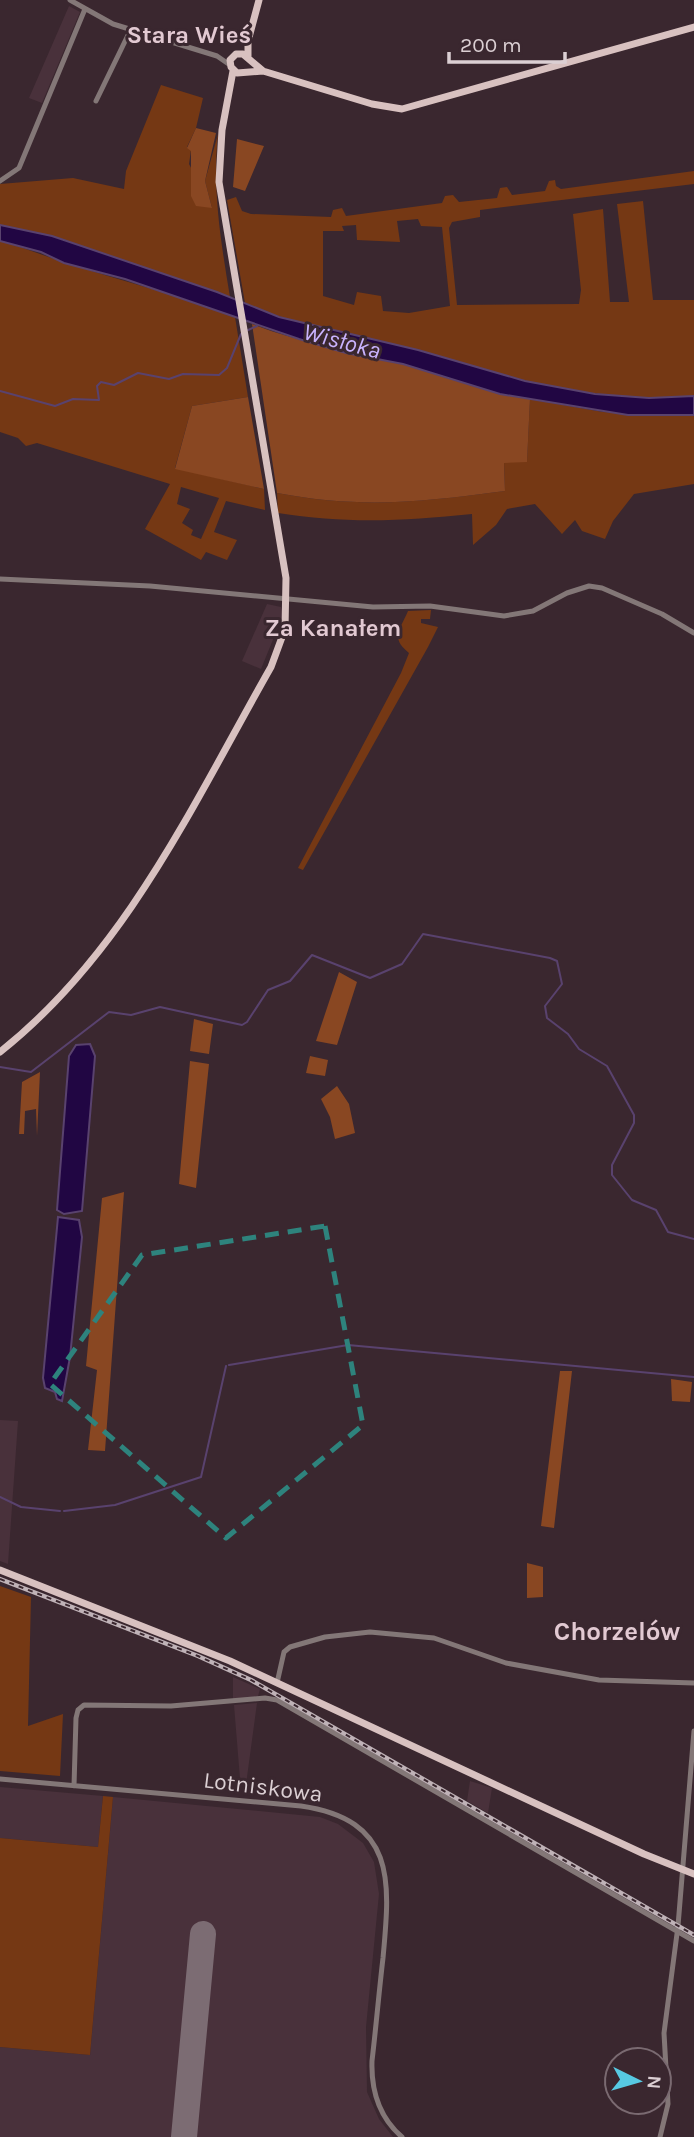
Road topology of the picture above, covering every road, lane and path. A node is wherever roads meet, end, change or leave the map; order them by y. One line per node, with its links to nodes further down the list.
1 (70, 0): 3 (street)
2 (259, 0): 6 (main road)
3 (86, 9): 5 (street); 15 (street)
4 (694, 27): 11 (main road)
5 (131, 29): 8 (street); 14 (street)
6 (247, 41): 7 (main road); 9 (main road)
7 (236, 55): 8 (street); 9 (main road); 10 (main road)
8 (217, 56): 10 (street)
9 (249, 59): 11 (main road); 12 (main road)
10 (232, 68): 12 (main road); 13 (main road)
11 (263, 71): 12 (main road)
12 (245, 72): 13 (main road)
13 (233, 86): 17 (main road)
14 (96, 101)
15 (0, 181)
16 (0, 579): 17 (street)
17 (287, 600): 18 (street); 19 (main road)
18 (694, 633)
19 (0, 1052)
20 (0, 1570): 21 (main road)
21 (277, 1683): 22 (street); 26 (main road)
22 (694, 1683)
23 (694, 1731): 26 (street)
24 (0, 1779): 25 (street, Lotniskowa)
25 (74, 1786): 28 (street); 30 (street, Lotniskowa)
26 (683, 1870): 27 (main road); 28 (street)
27 (694, 1874)
28 (677, 1931): 29 (street); 31 (street)
29 (694, 1941)
30 (402, 2137)
31 (660, 2137)

